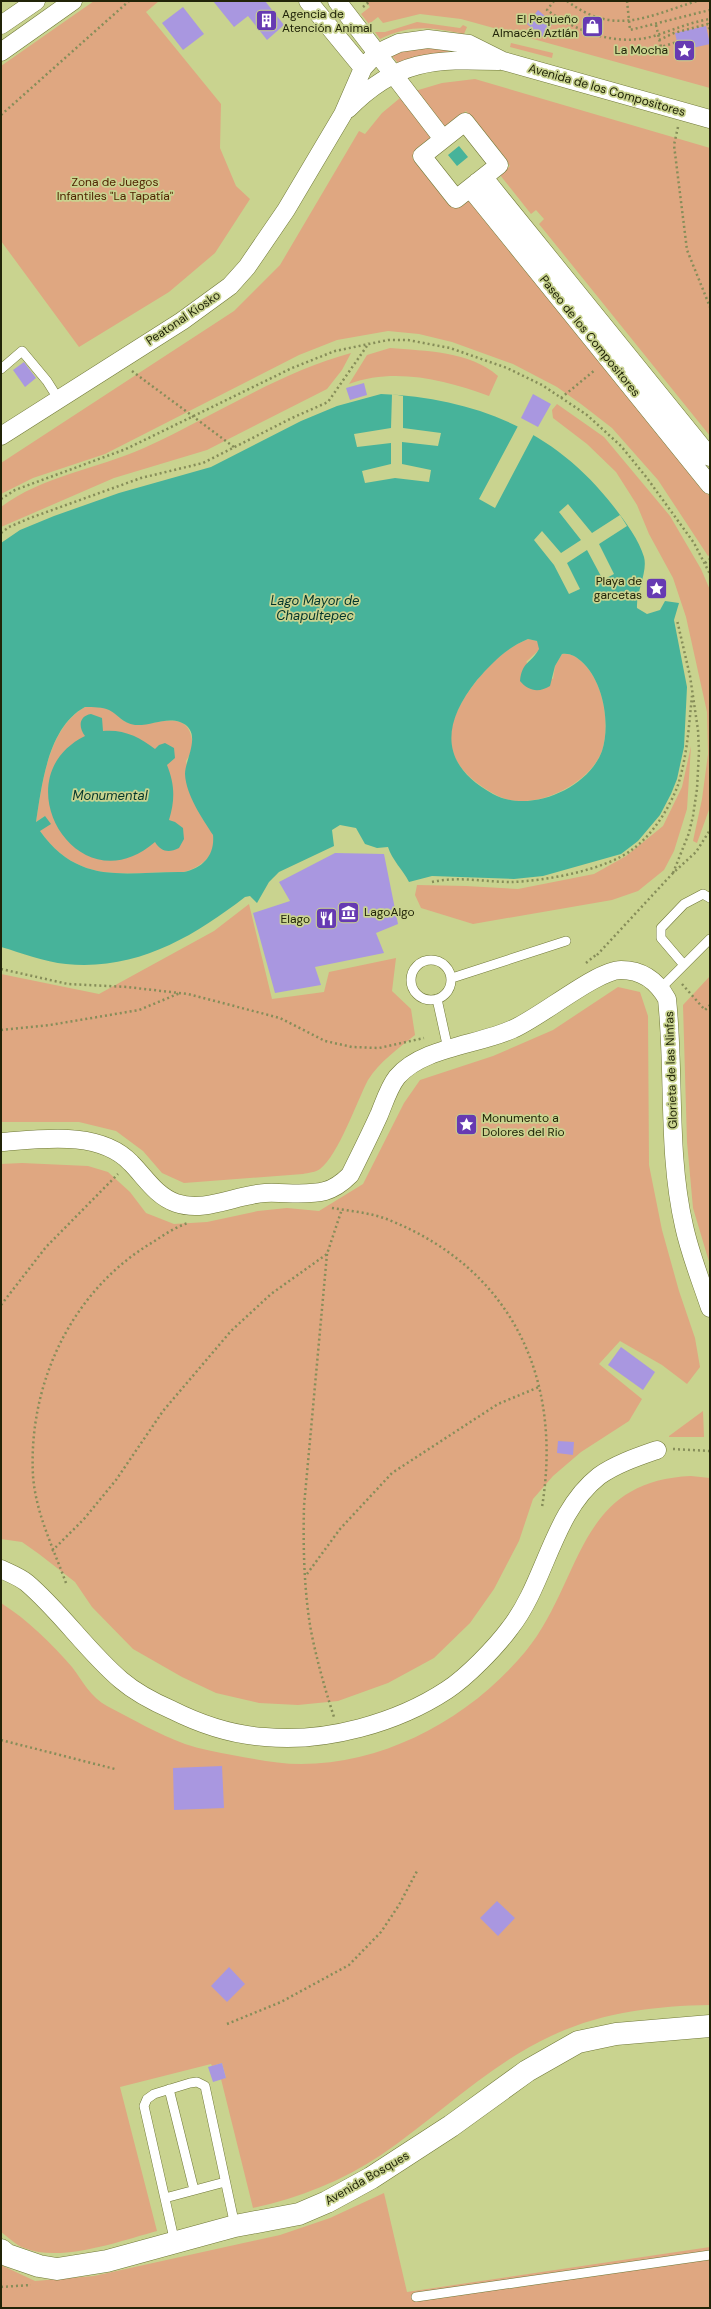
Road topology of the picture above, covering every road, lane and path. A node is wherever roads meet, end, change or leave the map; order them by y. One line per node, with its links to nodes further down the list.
1 (36, 1): 13 (street)
2 (73, 1): 19 (street)
3 (129, 1): 26 (path)
4 (308, 1): 22 (street)
5 (337, 1): 20 (street)
6 (554, 1): 16 (path)
7 (567, 1): 12 (path)
8 (627, 1): 12 (path)
9 (698, 1): 12 (path)
10 (710, 10): 14 (path)
11 (710, 19): 16 (path)
12 (630, 22): 14 (path)
13 (1, 25)
14 (656, 25): 16 (path)
15 (710, 32): 17 (path)
16 (658, 34): 17 (path)
17 (659, 40): 18 (path)
18 (678, 42)
19 (1, 52)
20 (378, 54): 21 (street, Avenida de los Compositores); 22 (street, Avenida de los Compositores); 23 (street)
21 (503, 61): 23 (street, Avenida de los Compositores); 24 (street, Avenida de los Compositores)
22 (362, 68): 25 (street, Peatonal Kiosko)
23 (393, 74): 25 (street, Avenida de los Compositores); 28 (street)
24 (682, 111): 27 (street, Avenida de los Compositores); 30 (path)
25 (343, 114): 32 (street, Peatonal Kiosko)
26 (1, 115)
27 (710, 119)
28 (443, 139): 29 (street); 29 (street)
29 (474, 185): 33 (street, Paseo de los Compositores); 40 (street, Paseo de los Compositores)
30 (710, 307)
31 (369, 343): 35 (path); 37 (path); 39 (path)
32 (122, 359): 36 (street, Peatonal Kiosko); 37 (path)
33 (609, 359): 35 (path); 41 (street, Paseo de los Compositores)
34 (1, 369): 36 (lane)
35 (561, 398): 45 (path)
36 (59, 400): 38 (street, Peatonal Kiosko)
37 (190, 416): 39 (path); 42 (path)
38 (1, 436)
39 (234, 447): 43 (path)
40 (710, 457)
41 (710, 485)
42 (1, 499)
43 (1, 533)
44 (710, 559): 45 (path)
45 (705, 563): 46 (path)
46 (710, 574)
47 (677, 620): 48 (path)
48 (692, 696): 50 (path); 51 (path)
49 (710, 830): 50 (path)
50 (673, 873): 55 (path)
51 (432, 882)
52 (710, 898): 57 (lane)
53 (710, 939): 57 (lane)
54 (566, 941): 60 (lane)
55 (597, 954): 56 (path); 61 (path)
56 (585, 964)
57 (684, 964): 59 (lane)
58 (1, 969): 63 (path)
59 (674, 975): 62 (lane); 65 (path)
60 (452, 978): 64 (lane); 64 (lane)
61 (595, 978): 62 (street); 67 (street)
62 (662, 988): 75 (street, Glorieta de las Ninfas)
63 (180, 992): 66 (path); 67 (path)
64 (437, 999): 67 (lane)
65 (710, 1005)
66 (1, 1030)
67 (446, 1041): 69 (street)
68 (1, 1142): 69 (street)
69 (130, 1162): 74 (path)
70 (329, 1207): 71 (path)
71 (342, 1209): 73 (path); 76 (path)
72 (194, 1221): 80 (path)
73 (327, 1254): 80 (path); 82 (path)
74 (1, 1305)
75 (710, 1308)
76 (539, 1387): 79 (path); 82 (path)
77 (657, 1450): 78 (path); 84 (street)
78 (710, 1451)
79 (542, 1507)
80 (52, 1551): 83 (path)
81 (1, 1569): 84 (street)
82 (306, 1574): 84 (path)
83 (66, 1583)
84 (338, 1733)
85 (1, 1740): 86 (path)
86 (115, 1769)
87 (417, 1871): 88 (path)
88 (227, 2024)
89 (710, 2026): 94 (street, Avenida Bosques)
90 (169, 2089): 91 (lane); 92 (lane); 93 (lane)
91 (226, 2182): 92 (lane); 94 (lane)
92 (194, 2190): 93 (lane)
93 (165, 2198): 95 (lane)
94 (235, 2226): 95 (street, Avenida Bosques)
95 (175, 2243): 96 (street, Avenida Bosques)
96 (1, 2250)
97 (710, 2255): 98 (lane)
98 (416, 2297)

